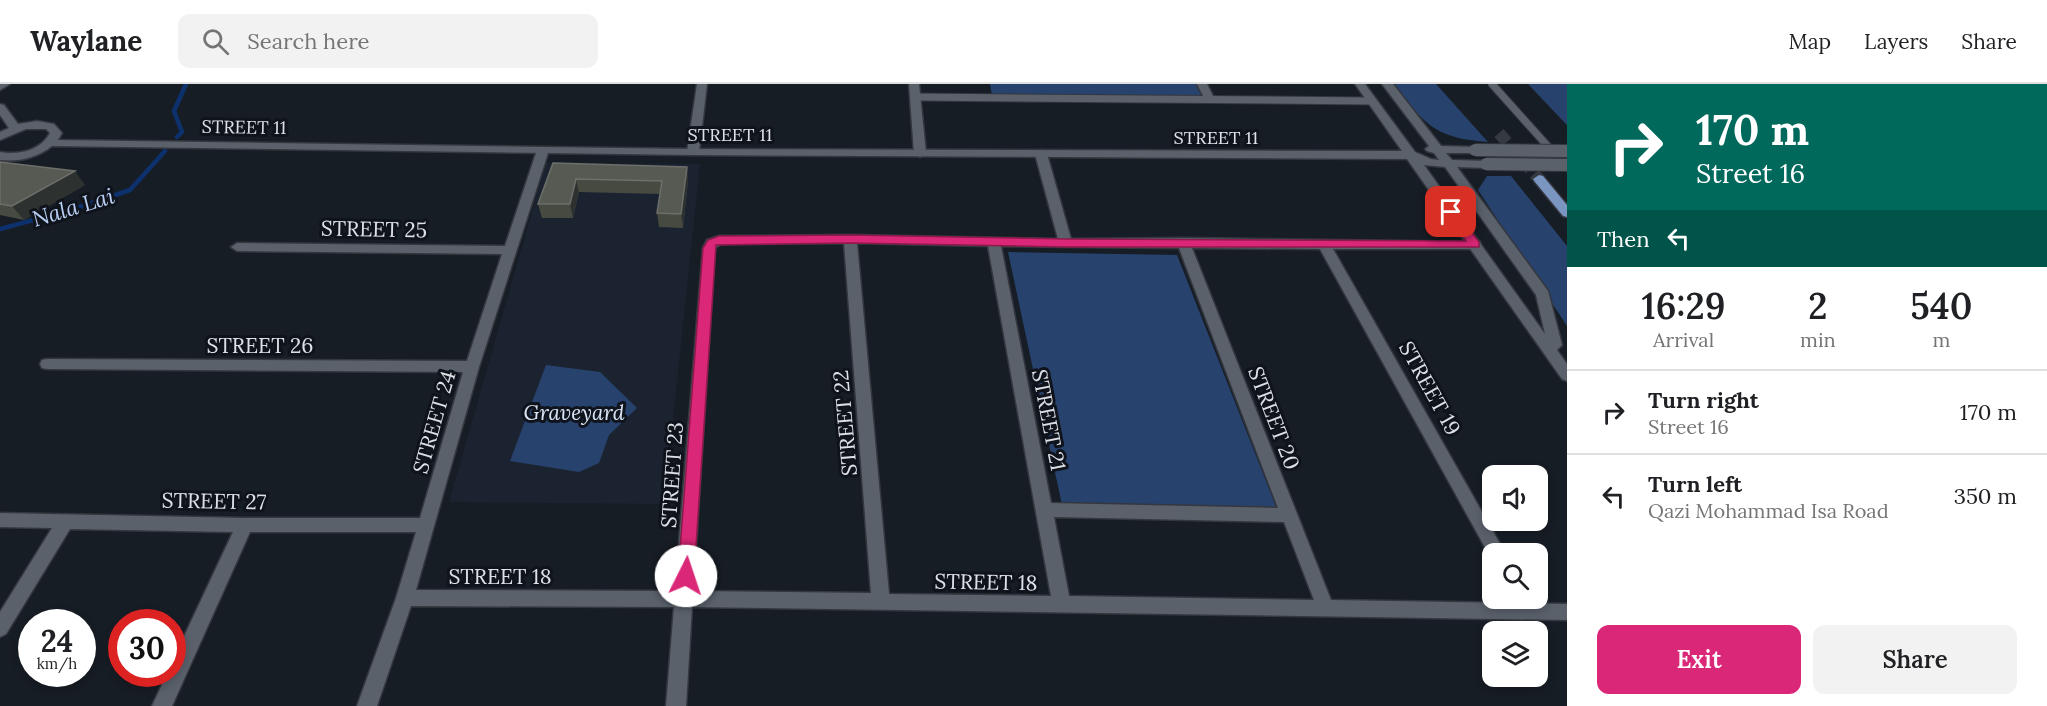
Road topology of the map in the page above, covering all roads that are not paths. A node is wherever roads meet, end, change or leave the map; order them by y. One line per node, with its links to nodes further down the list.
1 (5, 84): 8 (street)
2 (702, 84): 19 (street)
3 (914, 84): 9 (street)
4 (1202, 84): 10 (street)
5 (1360, 84): 11 (street)
6 (1387, 84): 17 (street)
7 (1492, 84): 26 (lane)
8 (0, 87)
9 (915, 98): 10 (lane); 20 (street)
10 (1210, 100): 11 (lane)
11 (1372, 101): 22 (street)
12 (0, 107): 13 (street)
13 (16, 129): 14 (street); 15 (street)
14 (0, 137)
15 (49, 144): 16 (street, STREET 11); 23 (street)
16 (543, 150): 19 (street, STREET 11); 36 (street, STREET 24)
17 (1438, 150): 18 (street, bridge); 22 (street); 25 (street)
18 (1567, 151)
19 (693, 152): 20 (street, STREET 11)
20 (920, 153): 21 (street, STREET 11)
21 (1041, 154): 22 (street, STREET 11); 32 (street)
22 (1413, 155): 25 (street); 34 (street)
23 (6, 157): 24 (street)
24 (0, 162)
25 (1449, 164): 26 (street, bridge); 37 (street)
26 (1567, 166)
27 (1539, 179): 28 (main road)
28 (1567, 213)
29 (850, 239): 30 (street); 49 (street, STREET 23); 50 (street, STREET 22)
30 (994, 241): 32 (street); 41 (street, STREET 21)
31 (1183, 242): 32 (street); 33 (street); 42 (street, STREET 20)
32 (1066, 243)
33 (1324, 244): 34 (street); 47 (street, STREET 19)
34 (1475, 244): 37 (street)
35 (237, 247): 36 (street, STREET 25)
36 (510, 250): 39 (street, STREET 24)
37 (1546, 346): 40 (street)
38 (47, 364): 39 (street, STREET 26)
39 (472, 367): 46 (street, STREET 24)
40 (1567, 375)
41 (1045, 510): 42 (street); 51 (street, STREET 21)
42 (1289, 515): 53 (street, STREET 20)
43 (0, 520): 44 (street, STREET 27)
44 (66, 520): 45 (street, STREET 27); 56 (street)
45 (244, 525): 46 (street, STREET 27); 57 (street)
46 (426, 525): 48 (street, STREET 24)
47 (1491, 543)
48 (405, 598): 49 (street, STREET 18); 58 (street, STREET 24)
49 (685, 599): 50 (street, STREET 18); 59 (street, STREET 23)
50 (881, 603): 51 (street, STREET 18)
51 (1062, 606): 53 (street, STREET 18)
52 (1482, 606): 53 (street, STREET 18)
53 (1326, 609)
54 (1548, 609): 55 (street, STREET 18)
55 (1567, 612)
56 (0, 628)
57 (162, 706)
58 (367, 706)
59 (676, 706)

